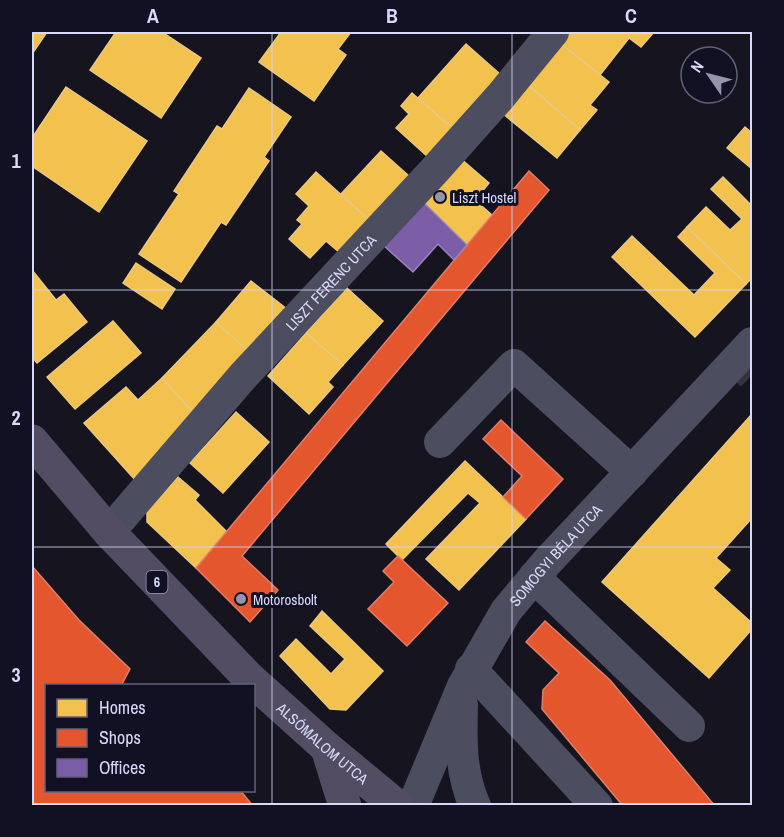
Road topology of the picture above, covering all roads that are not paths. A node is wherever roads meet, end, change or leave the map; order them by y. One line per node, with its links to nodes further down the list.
1 (553, 32): 6 (street, LISZT FERENC UTCA)
2 (753, 343): 5 (street, SOMOGYI BÉLA UTCA)
3 (32, 441): 6 (main road, ALSÓMALOM UTCA / 6)
4 (440, 442): 5 (street)
5 (632, 472): 7 (street, SOMOGYI BÉLA UTCA)
6 (109, 532): 10 (main road, ALSÓMALOM UTCA / 6)
7 (534, 577): 8 (street, SOMOGYI BÉLA UTCA); 9 (street)
8 (467, 677): 13 (street, SOMOGYI BÉLA UTCA); 14 (street); 15 (street)
9 (688, 726)
10 (327, 748): 11 (main road); 12 (main road, ALSÓMALOM UTCA / 6)
11 (345, 806)
12 (397, 806)
13 (413, 806)
14 (475, 806)
15 (597, 806)

